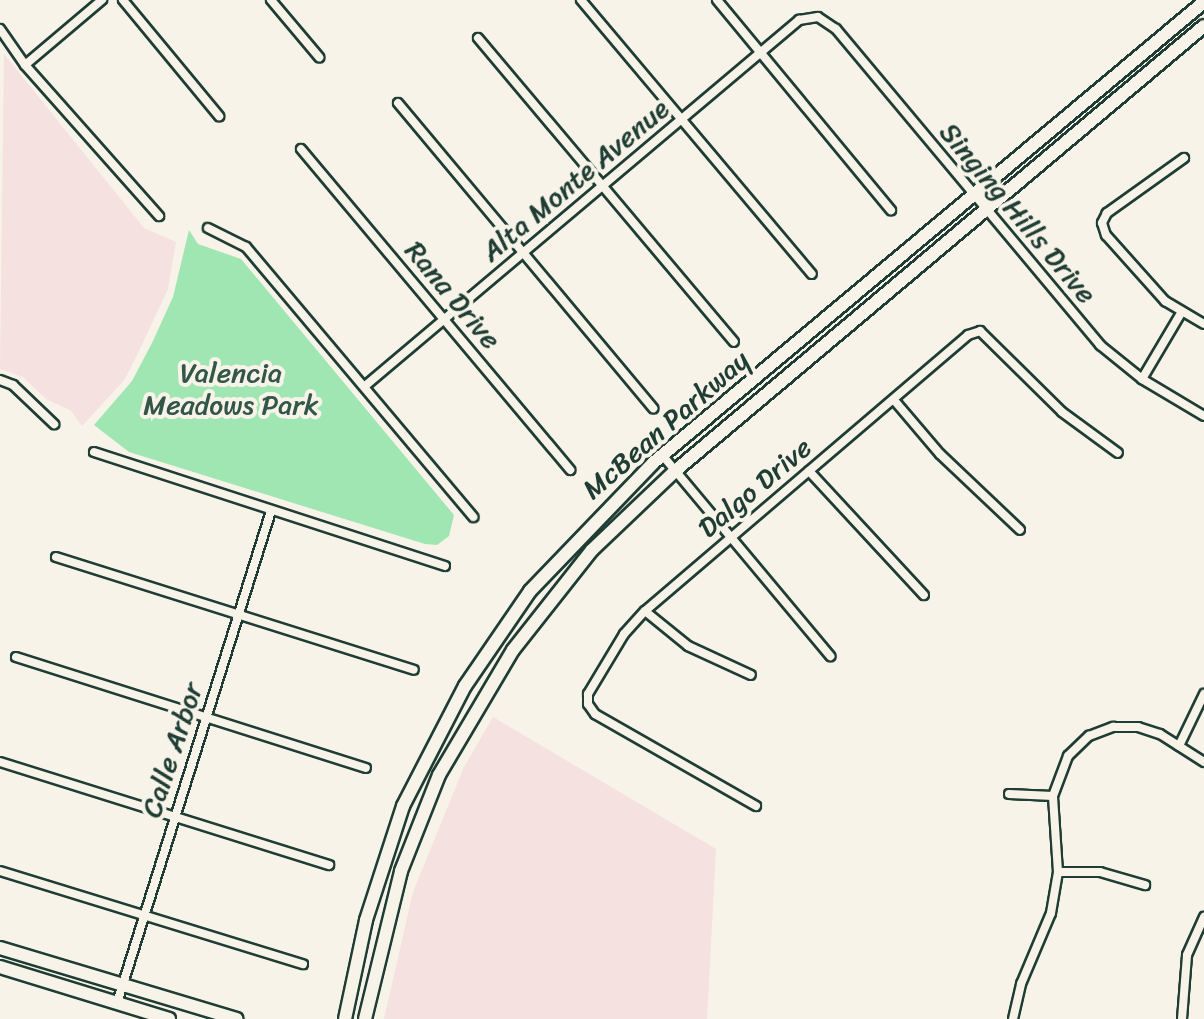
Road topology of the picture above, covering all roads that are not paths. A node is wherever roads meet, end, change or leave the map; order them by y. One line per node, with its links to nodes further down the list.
1 (102, 0): 13 (street)
2 (123, 0): 15 (street)
3 (271, 0): 12 (street)
4 (581, 0): 16 (street)
5 (717, 0): 11 (street)
6 (1204, 2): 20 (main road, McBean Parkway)
7 (818, 17): 11 (street, Alta Monte Avenue); 20 (street, Singing Hills Drive)
8 (1204, 26): 22 (main road, McBean Parkway)
9 (0, 29): 13 (street)
10 (478, 38): 19 (street)
11 (761, 52): 16 (street, Alta Monte Avenue); 21 (street)
12 (319, 57)
13 (25, 65): 23 (street)
14 (398, 103): 25 (street)
15 (219, 116)
16 (681, 120): 19 (street, Alta Monte Avenue); 26 (street)
17 (301, 149): 28 (street, Rana Drive)
18 (1184, 158): 27 (street)
19 (602, 186): 25 (street, Alta Monte Avenue); 30 (street)
20 (972, 194): 22 (street, Singing Hills Drive); 40 (main road, McBean Parkway)
21 (891, 210)
22 (984, 210): 31 (street, Singing Hills Drive); 42 (main road, McBean Parkway)
23 (159, 216)
24 (208, 228): 33 (street)
25 (523, 252): 28 (street, Alta Monte Avenue); 35 (street)
26 (812, 274)
27 (1181, 313): 29 (street); 31 (street)
28 (444, 319): 33 (street, Alta Monte Avenue); 41 (street, Rana Drive)
29 (1204, 324)
30 (734, 342)
31 (1142, 379): 36 (street, Singing Hills Drive)
32 (0, 380): 37 (street)
33 (365, 386): 45 (street)
34 (894, 400): 39 (street, Dalgo Drive); 43 (street, Dalgo Drive); 46 (street)
35 (653, 408)
36 (1204, 416)
37 (54, 424)
38 (94, 452): 44 (street)
39 (1118, 453)
40 (663, 456): 42 (street); 59 (main road, McBean Parkway)
41 (570, 470)
42 (675, 471): 47 (street); 64 (main road, McBean Parkway)
43 (809, 471): 47 (street, Dalgo Drive); 50 (street)
44 (271, 511): 49 (street); 52 (street, Calle Arbor)
45 (473, 517)
46 (1020, 530)
47 (730, 537): 51 (street, Dalgo Drive); 53 (street)
48 (56, 557): 52 (street)
49 (445, 566)
50 (924, 595)
51 (645, 611): 56 (street); 67 (street, Dalgo Drive)
52 (238, 614): 55 (street); 58 (street, Calle Arbor)
53 (830, 656)
54 (16, 657): 58 (street)
55 (414, 670)
56 (751, 675)
57 (1204, 694): 60 (street)
58 (206, 718): 63 (street); 68 (street, Calle Arbor)
59 (434, 741): 64 (main road); 82 (main road, McBean Parkway)
60 (1179, 746): 62 (street); 66 (street)
61 (0, 762): 68 (street)
62 (1204, 762)
63 (366, 768)
64 (439, 775): 83 (main road, McBean Parkway)
65 (1009, 794): 66 (street)
66 (1053, 796): 71 (street)
67 (756, 806)
68 (175, 816): 69 (street); 73 (street, Calle Arbor)
69 (329, 865)
70 (0, 871): 73 (street)
71 (1058, 872): 72 (street); 84 (street)
72 (1145, 885)
73 (144, 915): 76 (street); 78 (street, Calle Arbor)
74 (1204, 917): 85 (street)
75 (0, 948): 78 (main road)
76 (303, 964)
77 (0, 967): 79 (main road)
78 (122, 986): 79 (street, Calle Arbor); 81 (main road)
79 (117, 1003): 80 (main road)
80 (169, 1019)
81 (237, 1019)
82 (345, 1019)
83 (365, 1019)
84 (1013, 1019)
85 (1182, 1019)

